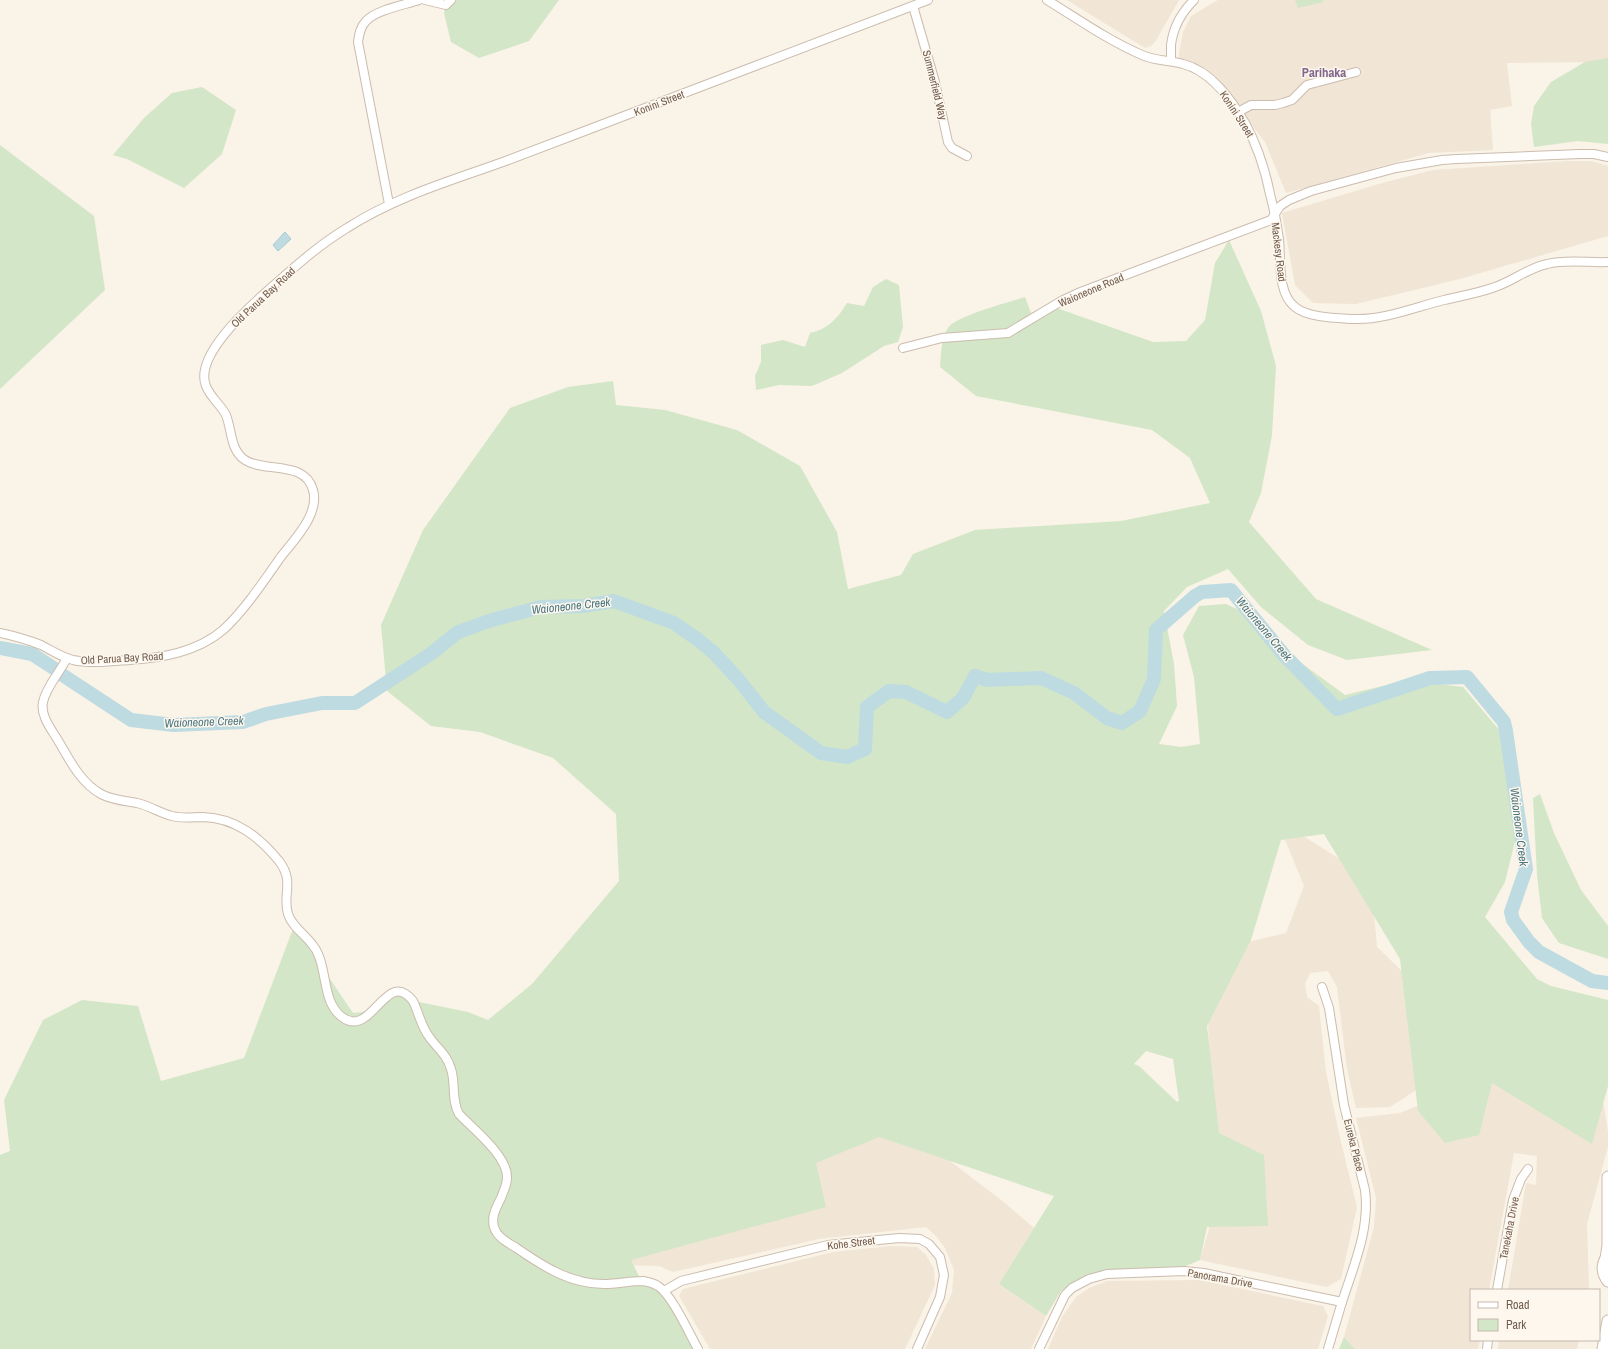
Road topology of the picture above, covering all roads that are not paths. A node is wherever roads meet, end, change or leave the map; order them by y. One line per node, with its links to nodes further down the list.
1 (419, 0): 13 (street)
2 (426, 0): 3 (street)
3 (451, 0)
4 (928, 0): 7 (street, Konini Street)
5 (1047, 0): 8 (street, Konini Street)
6 (1194, 0): 8 (street)
7 (913, 6): 11 (street, Summerfield Way); 13 (street, Konini Street)
8 (1171, 62): 10 (street, Konini Street)
9 (1356, 72): 10 (street)
10 (1238, 112): 14 (street, Konini Street)
11 (967, 156)
12 (1608, 157): 14 (street, Mackesy Road)
13 (389, 204): 18 (street, Old Parua Bay Road)
14 (1275, 214): 15 (street, Mackesy Road); 16 (street, Waioneone Road)
15 (1608, 262)
16 (903, 348)
17 (0, 633): 18 (street)
18 (67, 658): 25 (street, Old Parua Bay Road)
19 (1322, 987): 26 (street, Eureka Place)
20 (1528, 1169): 24 (street, Tanekaha Drive)
21 (1608, 1177): 22 (main road)
22 (1607, 1257): 23 (main road)
23 (1608, 1281)
24 (1497, 1289)
25 (664, 1291): 28 (street); 29 (street, Kohe Street)
26 (1342, 1302): 30 (street, Panorama Drive); 31 (street)
27 (1608, 1322): 32 (main road)
28 (698, 1349)
29 (917, 1349)
30 (1039, 1349)
31 (1328, 1349)
32 (1603, 1349)

